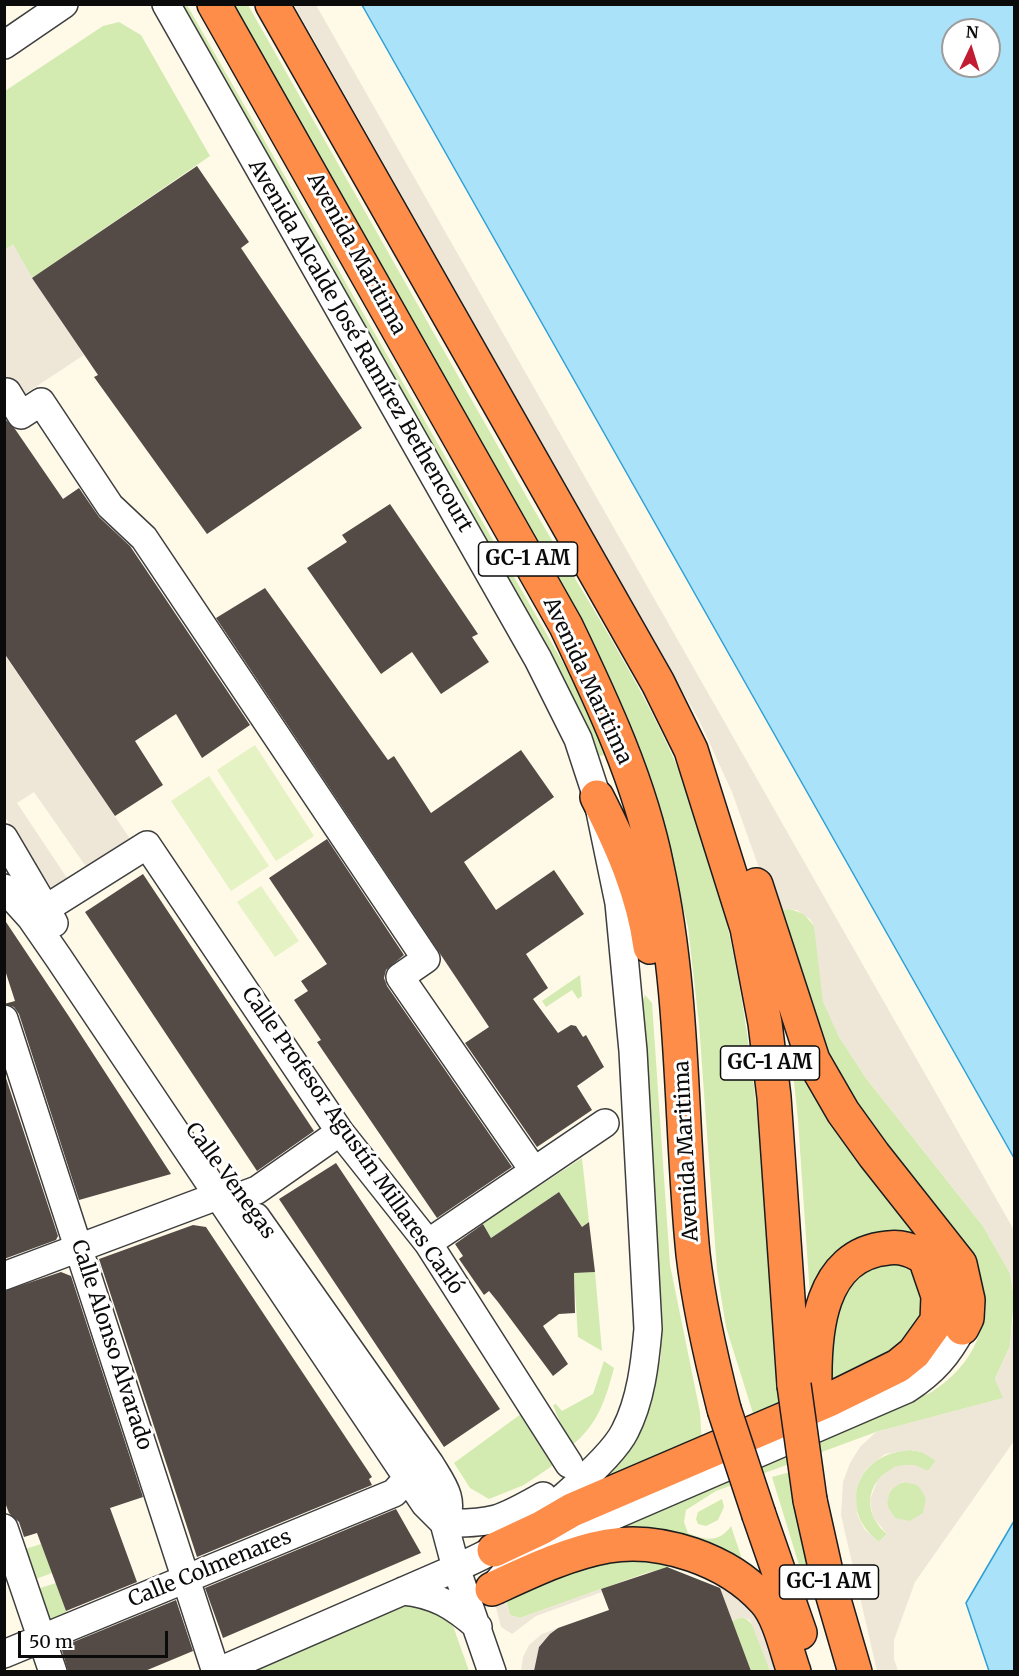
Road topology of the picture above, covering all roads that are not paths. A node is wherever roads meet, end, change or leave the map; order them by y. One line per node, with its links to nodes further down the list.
1 (64, 4): 5 (street)
2 (214, 4): 15 (highway, Avenida Maritima / GC-1 AM)
3 (272, 4): 7 (highway, GC-1 AM)
4 (164, 7): 8 (street, Avenida Alcalde José Ramírez Bethencourt)
5 (4, 45)
6 (7, 392): 16 (street)
7 (691, 750): 22 (highway); 23 (highway, GC-1 AM)
8 (597, 797): 15 (highway); 24 (street, Avenida Alcalde José Ramírez Bethencourt)
9 (4, 838): 11 (street, Calle Venegas)
10 (4, 888): 11 (street, Calle Venegas)
11 (38, 913): 14 (street, Calle Profesor Agustín Millares Carló); 17 (street, Calle Venegas)
12 (4, 1019): 19 (street, Calle Alonso Alvarado)
13 (605, 1123): 16 (street)
14 (340, 1132): 17 (street); 18 (street, Calle Profesor Agustín Millares Carló)
15 (686, 1168): 41 (highway, Avenida Maritima / GC-1 AM, bridge)
16 (534, 1171): 18 (street)
17 (230, 1195): 19 (street); 25 (street, Calle Venegas); 26 (street, Calle Venegas)
18 (428, 1243): 24 (street, Calle Profesor Agustín Millares Carló)
19 (81, 1249): 21 (street); 31 (street, Calle Alonso Alvarado)
20 (925, 1258): 22 (highway); 23 (highway); 29 (highway)
21 (4, 1276)
22 (962, 1328): 28 (street)
23 (805, 1386): 42 (highway, GC-1 AM)
24 (578, 1469): 26 (street); 29 (street, Avenida Alcalde José Ramírez Bethencourt)
25 (405, 1474): 26 (street, Calle Venegas); 31 (street, Calle Colmenares)
26 (444, 1523): 30 (street, Calle Venegas)
27 (4, 1528): 35 (street)
28 (568, 1533): 29 (street); 32 (street)
29 (494, 1550): 30 (street)
30 (456, 1568): 33 (street); 34 (street, Calle Venegas)
31 (185, 1581): 35 (street, Calle Colmenares); 38 (street, Calle Alonso Alvarado)
32 (492, 1589): 34 (street); 40 (highway)
33 (403, 1592): 34 (street); 38 (street)
34 (478, 1628): 39 (street, Calle Venegas)
35 (42, 1637): 36 (street, Calle Colmenares); 37 (street)
36 (4, 1654)
37 (53, 1671)
38 (216, 1671)
39 (492, 1671)
40 (794, 1671)
41 (814, 1671)
42 (855, 1671)

